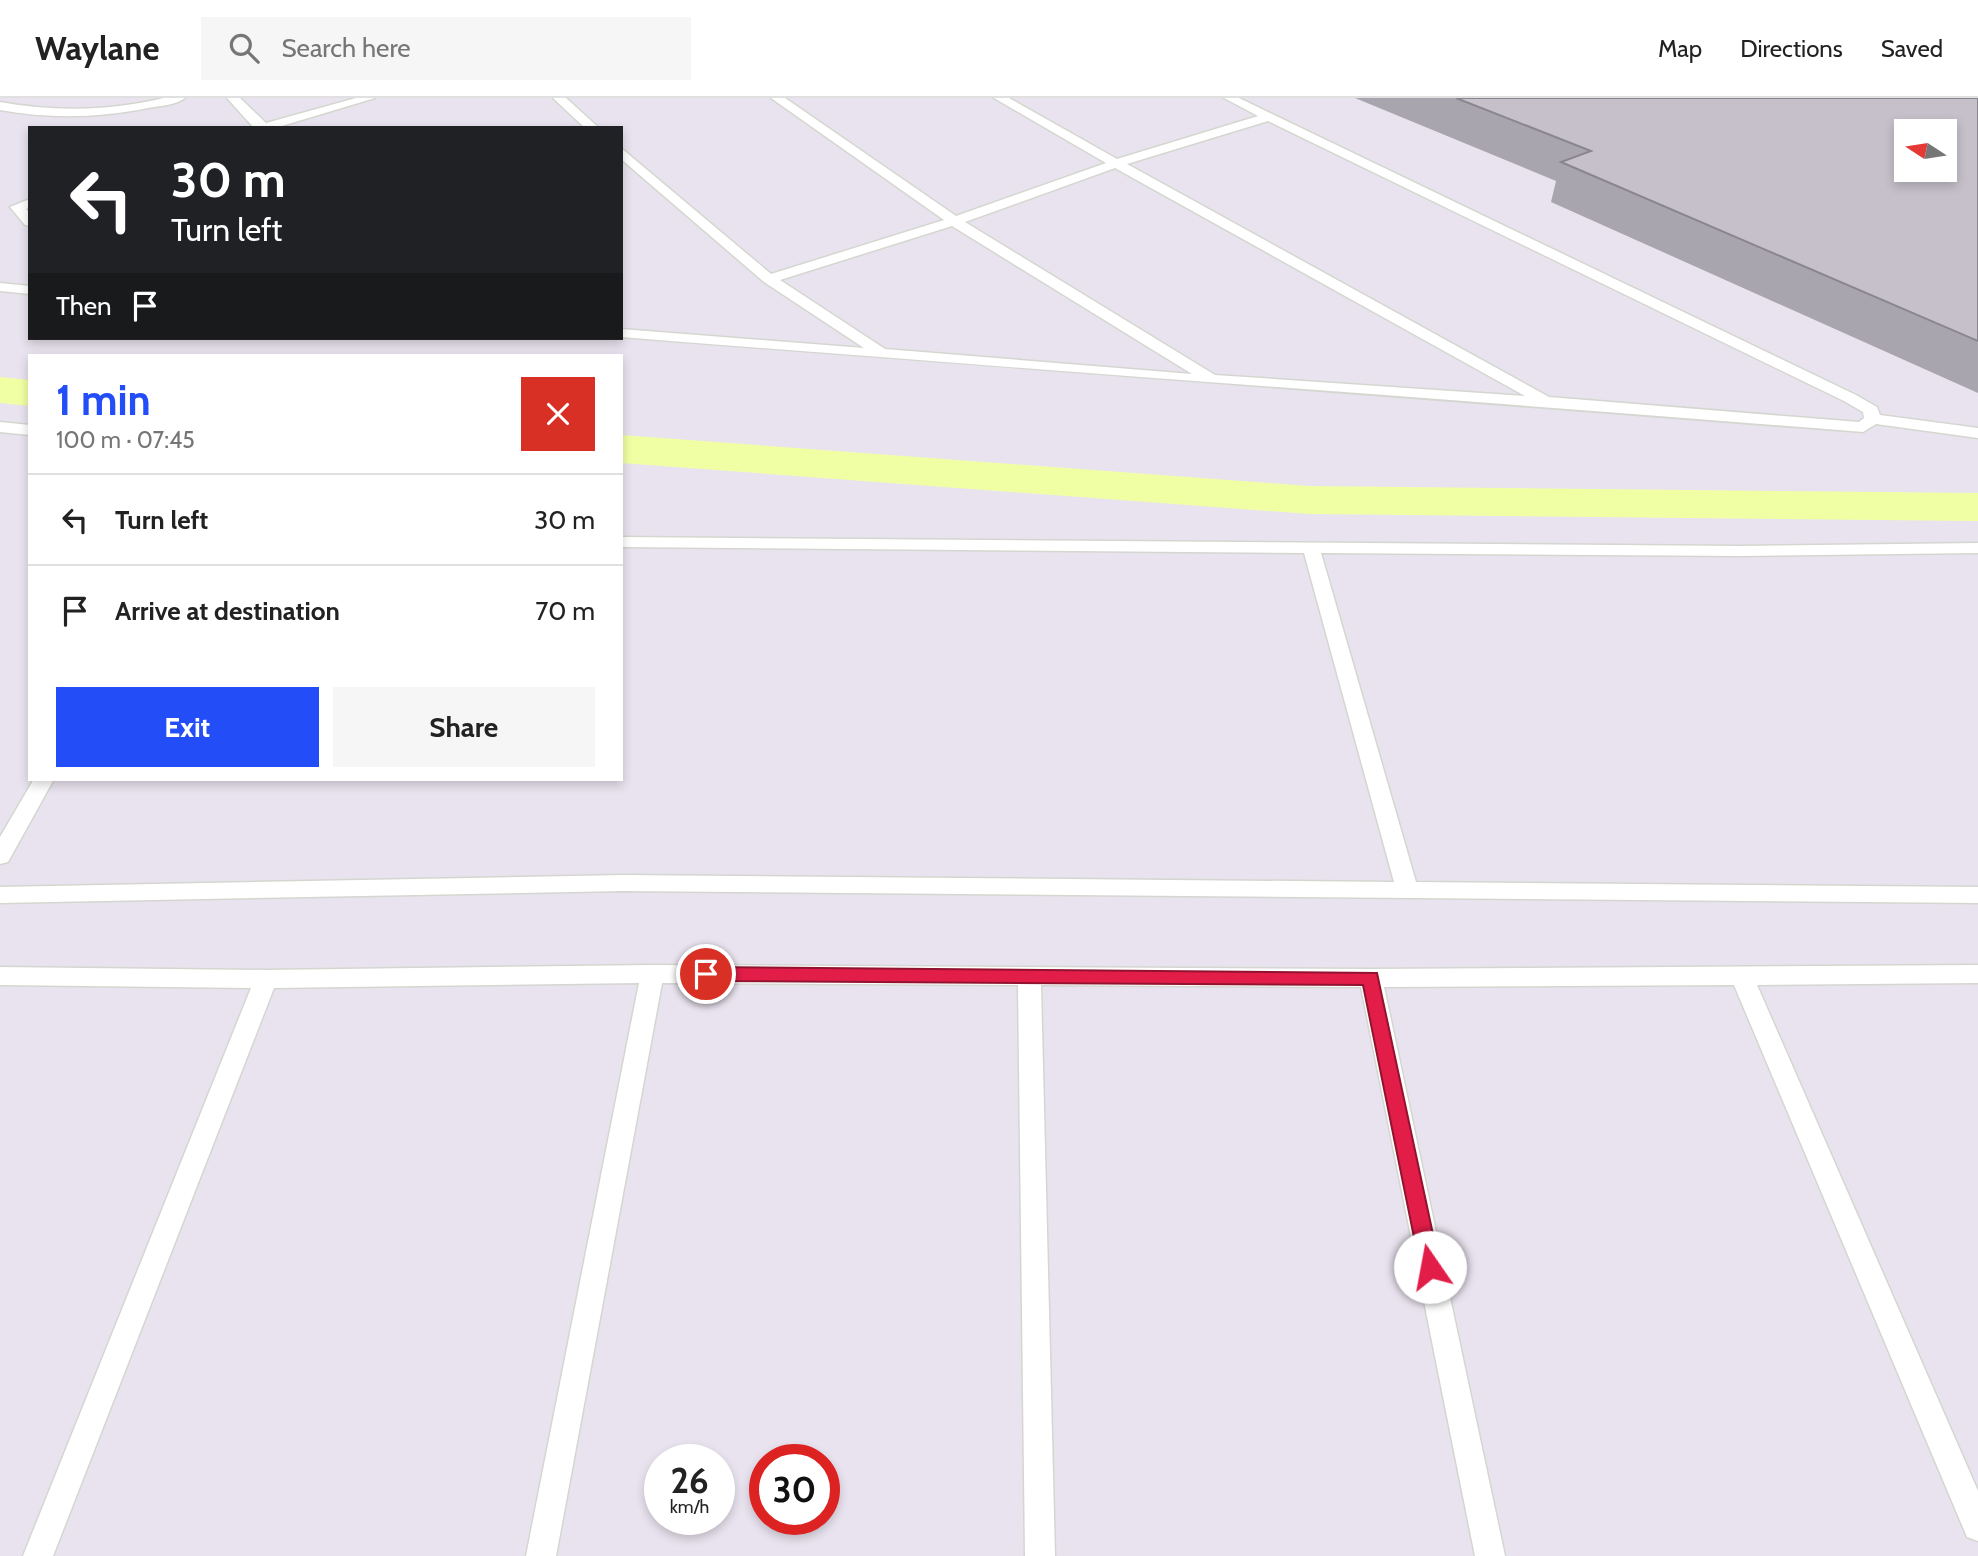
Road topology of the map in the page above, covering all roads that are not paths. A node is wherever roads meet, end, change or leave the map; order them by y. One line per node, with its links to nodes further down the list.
1 (179, 98): 8 (street)
2 (233, 98): 10 (street)
3 (369, 98): 11 (street)
4 (559, 98): 12 (street)
5 (777, 98): 17 (street)
6 (1000, 98): 14 (street)
7 (1230, 98): 9 (street)
8 (0, 106)
9 (1269, 117): 14 (street); 25 (street)
10 (262, 126)
11 (267, 126)
12 (591, 126)
13 (623, 154): 18 (street)
14 (1115, 164): 17 (street); 24 (street)
15 (24, 205): 16 (street)
16 (0, 212)
17 (954, 221): 18 (street); 23 (street)
18 (769, 279): 22 (street)
19 (0, 287): 20 (street)
20 (28, 289)
21 (623, 333): 22 (street)
22 (881, 352): 23 (street)
23 (1213, 380): 24 (street)
24 (1547, 402): 25 (street)
25 (1872, 419): 28 (street)
26 (0, 427): 27 (street)
27 (28, 430)
28 (1978, 433)
29 (623, 542): 30 (street)
30 (1311, 547): 31 (street); 34 (street)
31 (1978, 548)
32 (43, 781): 33 (street)
33 (0, 856)
34 (1407, 889): 35 (street); 36 (street)
35 (0, 895)
36 (1978, 895)
37 (652, 974): 39 (street); 43 (street); 46 (street)
38 (1978, 974): 40 (street)
39 (1029, 975): 42 (street); 47 (street)
40 (1741, 975): 42 (street); 44 (street)
41 (0, 976): 43 (street)
42 (1371, 978): 48 (street)
43 (266, 979): 45 (street)
44 (1978, 1527)
45 (37, 1556)
46 (541, 1556)
47 (1040, 1556)
48 (1490, 1556)

